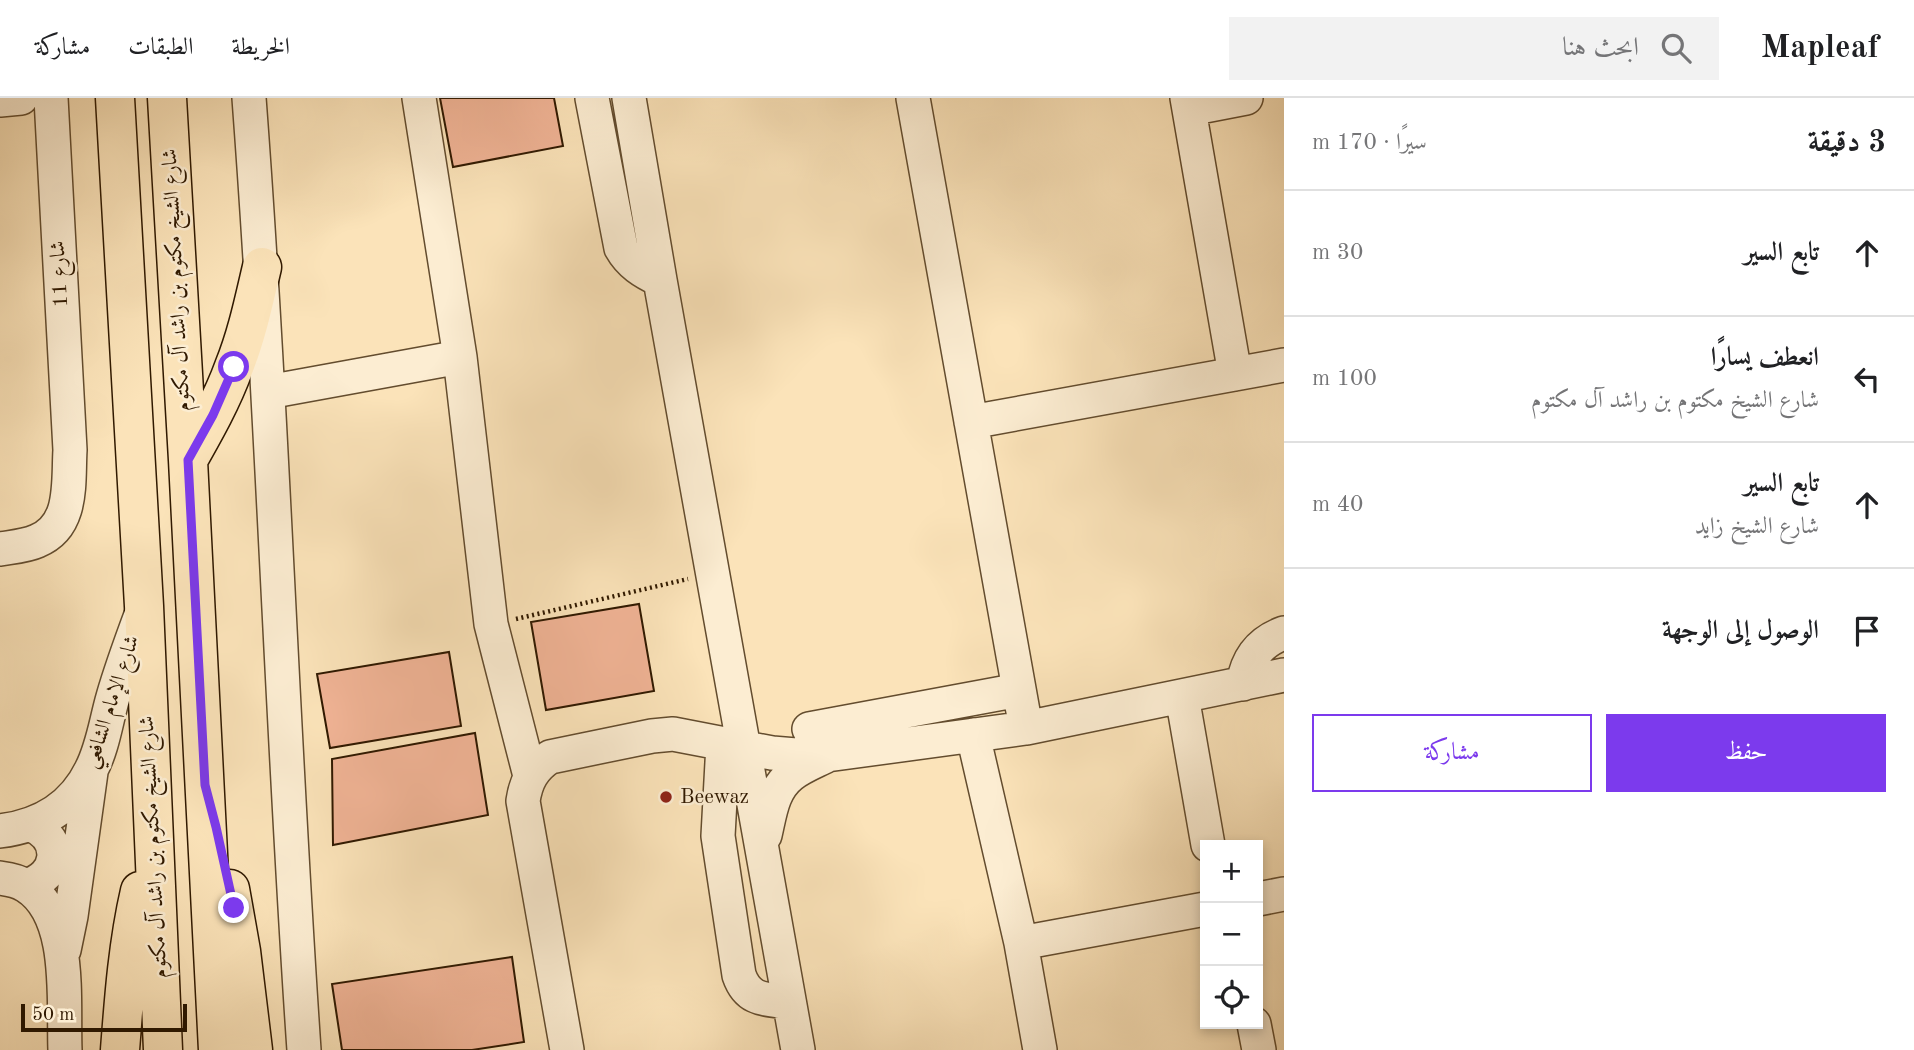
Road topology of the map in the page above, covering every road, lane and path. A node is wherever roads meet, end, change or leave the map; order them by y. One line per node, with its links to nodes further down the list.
1 (21, 98): 11 (street)
2 (51, 98): 20 (street, شارع 11)
3 (115, 98): 25 (main road, شارع الشيخ مكتوم بن راشد آل مكتوم)
4 (167, 98): 21 (main road, شارع الشيخ مكتوم بن راشد آل مكتوم)
5 (249, 98): 13 (street)
6 (419, 98): 15 (street)
7 (592, 98): 14 (street)
8 (629, 98): 14 (street)
9 (913, 98): 19 (street)
10 (1246, 98): 12 (street)
11 (0, 100)
12 (1188, 104): 17 (street)
13 (262, 267): 18 (street); 21 (main road)
14 (660, 280): 24 (street)
15 (460, 357): 18 (street); 26 (street)
16 (1284, 365): 17 (street)
17 (1235, 374): 19 (street)
18 (268, 391): 57 (street)
19 (971, 422): 30 (street)
20 (70, 450): 22 (street, شارع 11); 23 (street, شارع 11)
21 (188, 460): 39 (main road, شارع الشيخ مكتوم بن راشد آل مكتوم)
22 (0, 549)
23 (0, 558)
24 (713, 573): 26 (path); 36 (street)
25 (144, 606): 37 (street, شارع الإمام الشافعي); 41 (main road, شارع الشيخ مكتوم بن راشد آل مكتوم)
26 (491, 624): 38 (street)
27 (1284, 633): 29 (street)
28 (1284, 675): 29 (street)
29 (1243, 684): 31 (street)
30 (1019, 690): 32 (street); 33 (street)
31 (1182, 696): 32 (street); 42 (street)
32 (1026, 728): 34 (street)
33 (872, 732): 34 (street); 35 (street)
34 (973, 735): 48 (street)
35 (818, 742): 36 (street); 43 (street)
36 (734, 746): 38 (street); 43 (street); 50 (street)
37 (92, 770): 40 (street, شارع الإمام الشافعي); 49 (street)
38 (530, 776): 58 (street)
39 (205, 785): 55 (main road, شارع الشيخ مكتوم بن راشد آل مكتوم); 56 (main road)
40 (16, 828): 44 (street)
41 (153, 838): 53 (main road); 54 (main road, شارع الشيخ مكتوم بن راشد آل مكتوم)
42 (1207, 840)
43 (762, 848): 50 (street)
44 (13, 882): 49 (street)
45 (1284, 894): 46 (street)
46 (1263, 898)
47 (1200, 910): 48 (street)
48 (1021, 943): 60 (street)
49 (62, 959): 52 (street)
50 (789, 1002): 59 (street)
51 (1255, 1029): 61 (street)
52 (65, 1050)
53 (120, 1050)
54 (163, 1050)
55 (218, 1050)
56 (253, 1050)
57 (304, 1050)
58 (567, 1050)
59 (798, 1050)
60 (1040, 1050)
61 (1259, 1050)

